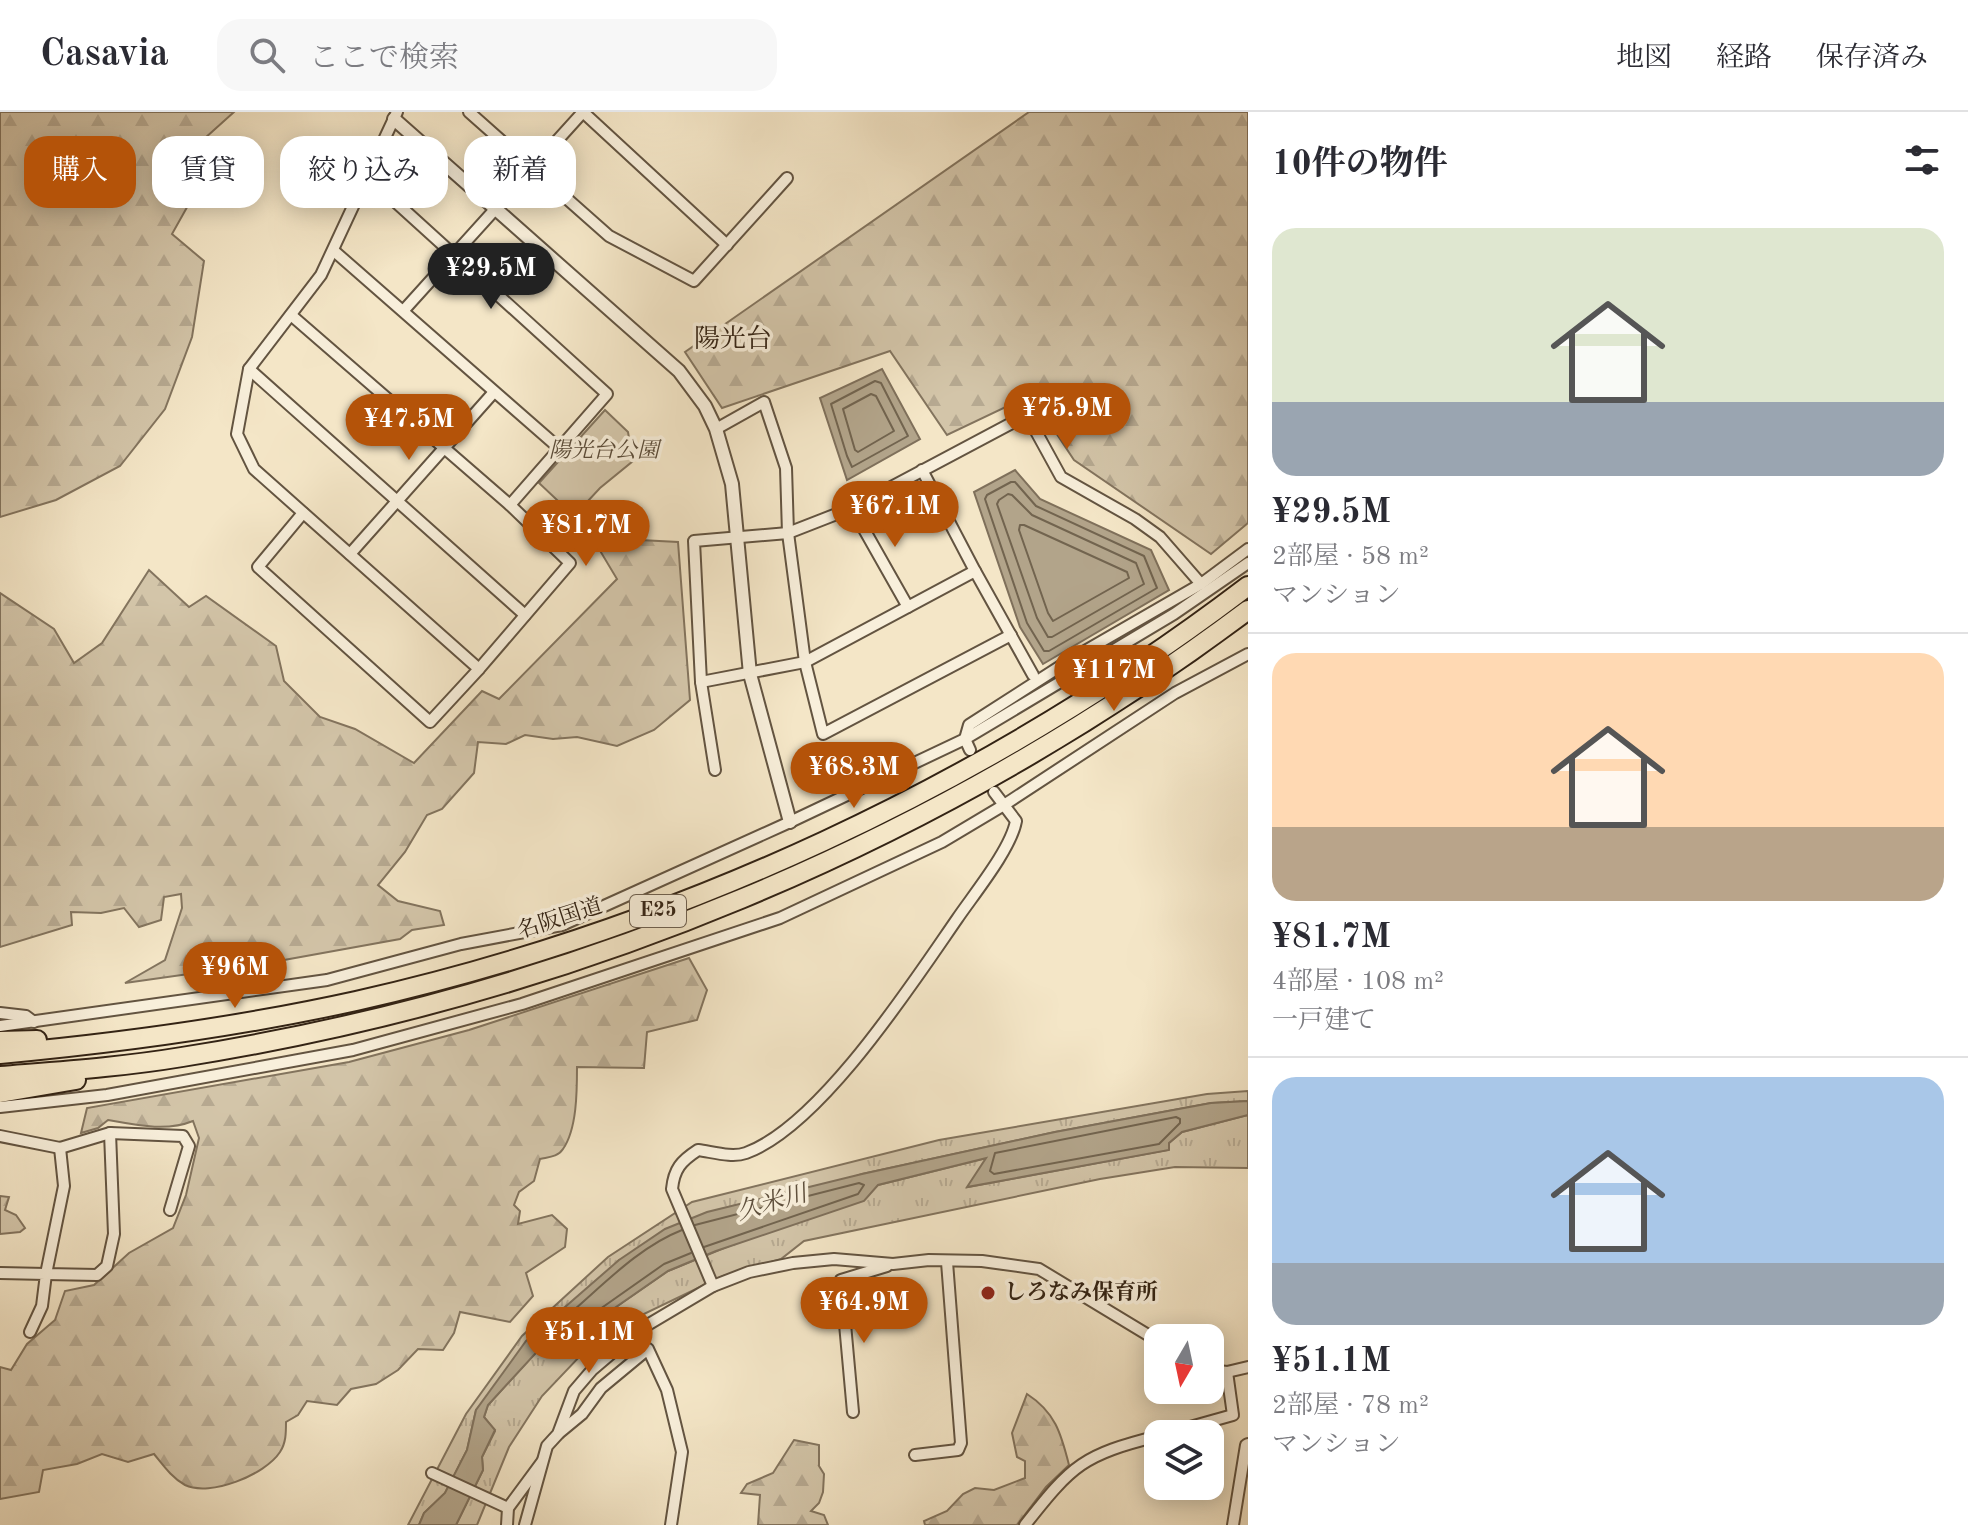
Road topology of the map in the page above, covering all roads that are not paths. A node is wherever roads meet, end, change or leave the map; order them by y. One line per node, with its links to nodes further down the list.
1 (469, 112): 5 (street)
2 (583, 112): 6 (street); 12 (street)
3 (395, 115): 4 (street); 11 (street)
4 (386, 136)
5 (496, 136)
6 (562, 136)
7 (787, 178): 12 (street)
8 (576, 206): 12 (street)
9 (354, 208): 13 (street)
10 (403, 208): 14 (street)
11 (496, 209): 14 (street); 19 (street)
12 (727, 245)
13 (334, 251): 15 (street); 16 (street)
14 (455, 255): 15 (street); 20 (street)
15 (404, 310): 18 (street)
16 (291, 315): 17 (street); 21 (street)
17 (249, 369): 23 (street); 26 (street)
18 (494, 392): 20 (street); 21 (street)
19 (716, 429): 27 (street); 28 (street)
20 (559, 448): 24 (street)
21 (443, 449): 23 (street); 24 (street)
22 (922, 470): 25 (street); 32 (street); 33 (street)
23 (396, 502): 30 (street); 37 (street)
24 (510, 505): 37 (street)
25 (852, 508): 27 (street); 35 (street)
26 (303, 513): 30 (street); 42 (street)
27 (788, 533): 28 (street); 41 (street)
28 (737, 539): 43 (street); 45 (street)
29 (1248, 549): 33 (street)
30 (350, 554): 42 (street)
31 (1248, 563): 46 (street)
32 (975, 571): 35 (street); 39 (street)
33 (1201, 584): 46 (street)
34 (1248, 586): 53 (highway, 名阪国道 / E25)
35 (908, 607): 41 (street)
36 (1248, 610): 48 (highway, 名阪国道 / E25)
37 (525, 615): 42 (street)
38 (1248, 619): 48 (highway)
39 (1011, 635): 41 (street); 44 (street)
40 (1248, 654): 51 (street)
41 (805, 662): 43 (street)
42 (479, 669)
43 (750, 674): 45 (street); 52 (street)
44 (1033, 675)
45 (701, 682): 49 (street)
46 (965, 739): 47 (street); 52 (street)
47 (970, 750)
48 (1009, 766): 59 (highway, 名阪国道 / E25)
49 (715, 770)
50 (994, 792): 51 (street)
51 (1004, 805): 62 (street); 71 (street)
52 (790, 822): 55 (street)
53 (355, 1001): 57 (highway); 58 (highway, 名阪国道 / E25)
54 (0, 1013): 55 (street)
55 (34, 1022): 56 (street)
56 (0, 1026)
57 (0, 1041)
58 (0, 1054)
59 (181, 1058): 60 (highway, 名阪国道 / E25); 61 (highway)
60 (0, 1076)
61 (0, 1093)
62 (0, 1107)
63 (110, 1133): 65 (street); 66 (street); 70 (street)
64 (0, 1136): 65 (street)
65 (60, 1148): 70 (street)
66 (170, 1210)
67 (947, 1262): 68 (street); 73 (street); 82 (street)
68 (893, 1264): 71 (street); 77 (street)
69 (0, 1273): 70 (street)
70 (46, 1274): 72 (street)
71 (713, 1286): 79 (street)
72 (30, 1332)
73 (1144, 1333)
74 (1248, 1367): 76 (street)
75 (1224, 1372): 76 (street)
76 (1227, 1372): 78 (street)
77 (853, 1412)
78 (1215, 1420)
79 (558, 1434): 83 (street); 88 (street)
80 (1144, 1440): 89 (street)
81 (1248, 1444): 90 (street)
82 (915, 1455)
83 (543, 1460): 85 (street); 87 (street)
84 (432, 1473): 85 (street)
85 (508, 1508): 86 (street)
86 (507, 1525)
87 (525, 1525)
88 (671, 1525)
89 (1025, 1525)
90 (1233, 1525)

